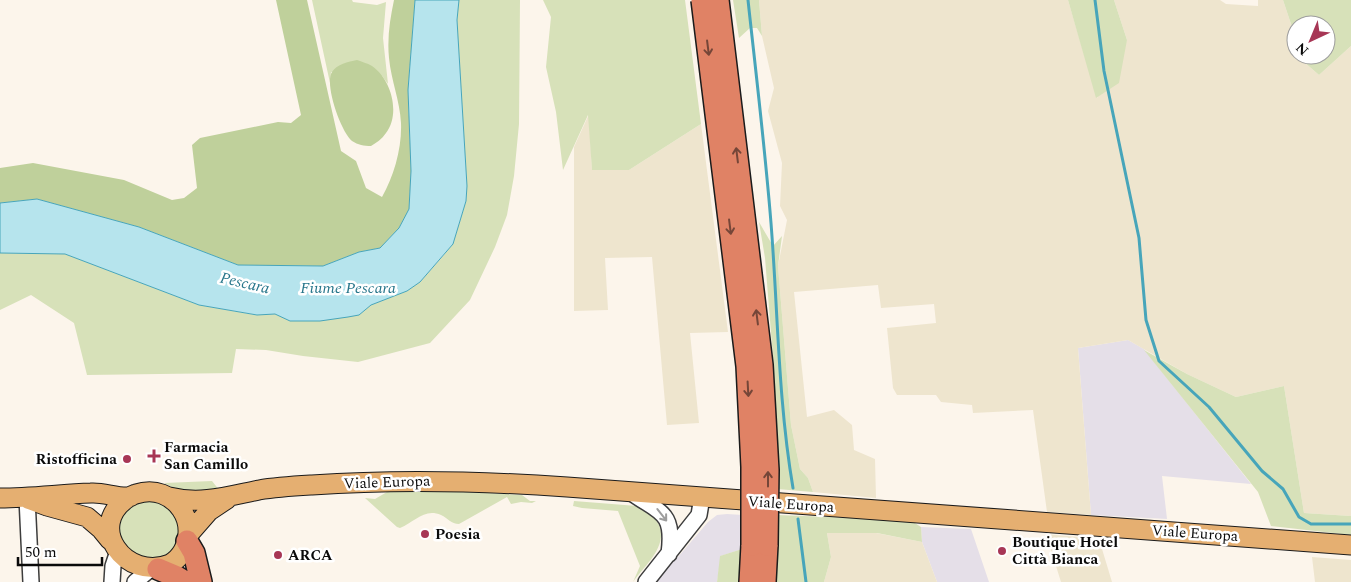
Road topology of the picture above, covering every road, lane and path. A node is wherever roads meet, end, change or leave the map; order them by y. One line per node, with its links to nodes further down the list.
1 (702, 0): 11 (highway, one-way to 11, bridge)
2 (718, 0): 11 (highway, one-way to 2, bridge)
3 (629, 492): 6 (main road, Viale Europa); 7 (main road, Viale Europa); 14 (street, one-way to 14)
4 (129, 496): 5 (main road); 9 (main road); 13 (main road)
5 (170, 497): 6 (main road, Viale Europa); 10 (main road)
6 (231, 497): 10 (main road, Viale Europa)
7 (702, 497): 12 (main road, Viale Europa); 14 (street)
8 (0, 498): 9 (main road)
9 (27, 498): 13 (main road); 16 (street)
10 (188, 538): 15 (main road); 19 (highway)
11 (759, 545): 21 (highway); 22 (highway)
12 (1351, 545)
13 (114, 547): 15 (main road); 17 (street)
14 (669, 554): 20 (street)
15 (147, 574): 18 (highway)
16 (31, 582)
17 (112, 582)
18 (185, 582)
19 (201, 582)
20 (646, 582)
21 (750, 582)
22 (765, 582)

